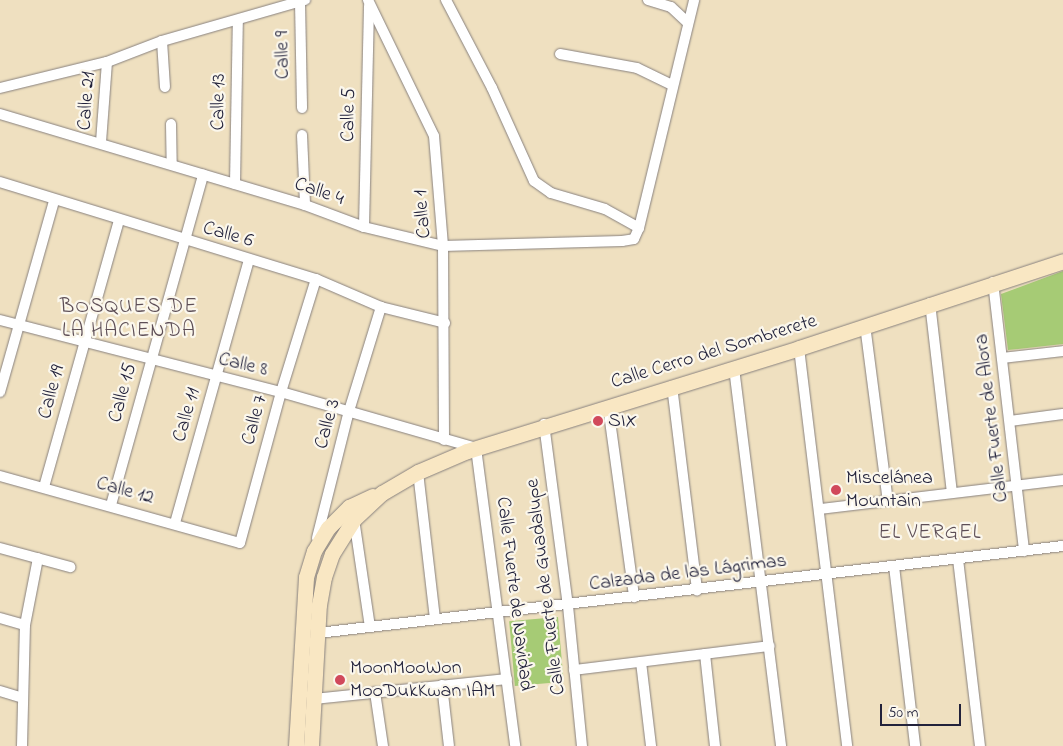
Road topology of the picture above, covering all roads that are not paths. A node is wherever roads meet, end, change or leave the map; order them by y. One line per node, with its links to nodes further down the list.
1 (446, 0): 27 (street)
2 (648, 0): 7 (street)
3 (694, 0): 7 (street)
4 (302, 1): 6 (street); 14 (street, Calle 9)
5 (368, 2): 26 (street, Calle 5); 29 (street, Calle 1)
6 (238, 20): 8 (street); 22 (street, Calle 13)
7 (687, 22): 11 (street)
8 (162, 41): 10 (street); 12 (street)
9 (560, 54): 11 (street)
10 (107, 62): 13 (street); 18 (street, Calle 21)
11 (672, 85): 27 (street)
12 (165, 86)
13 (0, 88)
14 (302, 108)
15 (0, 114): 18 (street, Calle 4)
16 (171, 124): 19 (street)
17 (302, 135): 24 (street)
18 (101, 142): 19 (street, Calle 4)
19 (172, 163): 20 (street, Calle 4)
20 (203, 175): 22 (street, Calle 4); 28 (street, Calle 15)
21 (0, 182): 23 (street, Calle 6)
22 (235, 184): 24 (street, Calle 4)
23 (54, 201): 25 (street, Calle 6); 38 (street)
24 (305, 205): 26 (street, Calle 4)
25 (119, 220): 28 (street, Calle 6); 40 (street, Calle 19)
26 (364, 227): 29 (street, Calle 4)
27 (640, 228): 29 (street, Calle 4)
28 (184, 241): 30 (street, Calle 6); 44 (street, Calle 15)
29 (443, 246): 37 (street, Calle 1)
30 (249, 259): 32 (street, Calle 6); 46 (street, Calle 11)
31 (1063, 261): 33 (street, Calle Cerro del Sombrerete)
32 (316, 279): 35 (street, Calle 6); 49 (street, Calle 7)
33 (993, 282): 34 (street, Calle Cerro del Sombrerete); 43 (street, Calle Fuerte de Alora)
34 (930, 303): 39 (street, Calle Cerro del Sombrerete); 63 (street)
35 (381, 307): 37 (street, Calle 6); 51 (street, Calle 3)
36 (0, 320): 38 (street, Calle 8)
37 (445, 323): 55 (street, Calle 1)
38 (18, 325): 40 (street, Calle 8); 48 (street)
39 (865, 325): 41 (street, Calle Cerro del Sombrerete); 64 (street)
40 (83, 343): 44 (street, Calle 8); 60 (street, Calle 19)
41 (799, 348): 45 (street, Calle Cerro del Sombrerete); 66 (street)
42 (1063, 351): 43 (street)
43 (1002, 358): 53 (street, Calle Fuerte de Alora)
44 (150, 359): 46 (street, Calle 8); 65 (street, Calle 15)
45 (734, 368): 47 (street, Calle Cerro del Sombrerete); 79 (street)
46 (216, 377): 49 (street, Calle 8); 68 (street, Calle 11)
47 (672, 386): 50 (street, Calle Cerro del Sombrerete); 80 (street)
48 (0, 392)
49 (281, 392): 51 (street, Calle 8); 69 (street, Calle 7)
50 (608, 406): 54 (street, Calle Cerro del Sombrerete); 81 (street)
51 (349, 412): 55 (street, Calle 8); 72 (street, Calle 3)
52 (1063, 414): 53 (street)
53 (1010, 421): 61 (street, Calle Fuerte de Alora)
54 (544, 424): 56 (street, Calle Cerro del Sombrerete); 82 (street, Calle Fuerte de Guadalupe)
55 (444, 440): 56 (street, Calle 8)
56 (476, 448): 57 (street, Calle Cerro del Sombrerete); 83 (street, Calle Fuerte de Navidad)
57 (418, 472): 62 (street, Calle Cerro del Sombrerete); 85 (street)
58 (0, 476): 60 (street, Calle 12)
59 (1063, 480): 61 (street)
60 (44, 486): 65 (street, Calle 12)
61 (1017, 486): 63 (street); 73 (street, Calle Fuerte de Alora)
62 (382, 493): 67 (street, Calle Cerro del Sombrerete); 72 (street, Calle Cerro del Sombrerete)
63 (952, 493): 64 (street)
64 (888, 501): 66 (street)
65 (111, 506): 68 (street, Calle 12)
66 (820, 508): 78 (street)
67 (354, 519): 87 (street); 88 (street, Calle Cerro del Sombrerete)
68 (175, 523): 69 (street, Calle 12)
69 (240, 543)
70 (1063, 546): 73 (street, Calzada de las Lágrimas)
71 (0, 548): 74 (street)
72 (314, 551): 100 (street, Calle Cerro del Sombrerete)
73 (1024, 551): 75 (street, Calzada de las Lágrimas)
74 (38, 558): 77 (street); 86 (street)
75 (958, 558): 76 (street, Calzada de las Lágrimas); 111 (street)
76 (894, 566): 78 (street, Calzada de las Lágrimas); 110 (street)
77 (70, 567)
78 (828, 574): 79 (street, Calzada de las Lágrimas); 109 (street)
79 (762, 582): 80 (street, Calzada de las Lágrimas); 89 (street)
80 (697, 590): 81 (street, Calzada de las Lágrimas)
81 (634, 597): 82 (street, Calzada de las Lágrimas)
82 (568, 606): 83 (street, Calzada de las Lágrimas); 92 (street, Calle Fuerte de Guadalupe)
83 (500, 612): 85 (street, Calzada de las Lágrimas); 93 (street, Calle Fuerte de Navidad)
84 (0, 618): 86 (street)
85 (435, 619): 87 (street, Calzada de las Lágrimas)
86 (25, 625): 97 (street)
87 (370, 627): 88 (street, Calzada de las Lágrimas)
88 (318, 633): 98 (street, Calle Cerro del Sombrerete)
89 (770, 646): 90 (street); 108 (street)
90 (705, 654): 91 (street); 107 (street)
91 (641, 662): 92 (street); 106 (street)
92 (574, 670): 105 (street, Calle Fuerte de Guadalupe)
93 (507, 678): 94 (street); 104 (street, Calle Fuerte de Navidad)
94 (442, 685): 96 (street); 103 (street)
95 (0, 691): 97 (street)
96 (375, 692): 98 (street); 102 (street)
97 (23, 698): 99 (street)
98 (314, 700): 101 (street, Calle Cerro del Sombrerete)
99 (22, 746)
100 (296, 746)
101 (312, 746)
102 (383, 746)
103 (449, 746)
104 (516, 746)
105 (582, 746)
106 (651, 746)
107 (715, 746)
108 (780, 746)
109 (847, 746)
110 (915, 746)
111 (980, 746)

